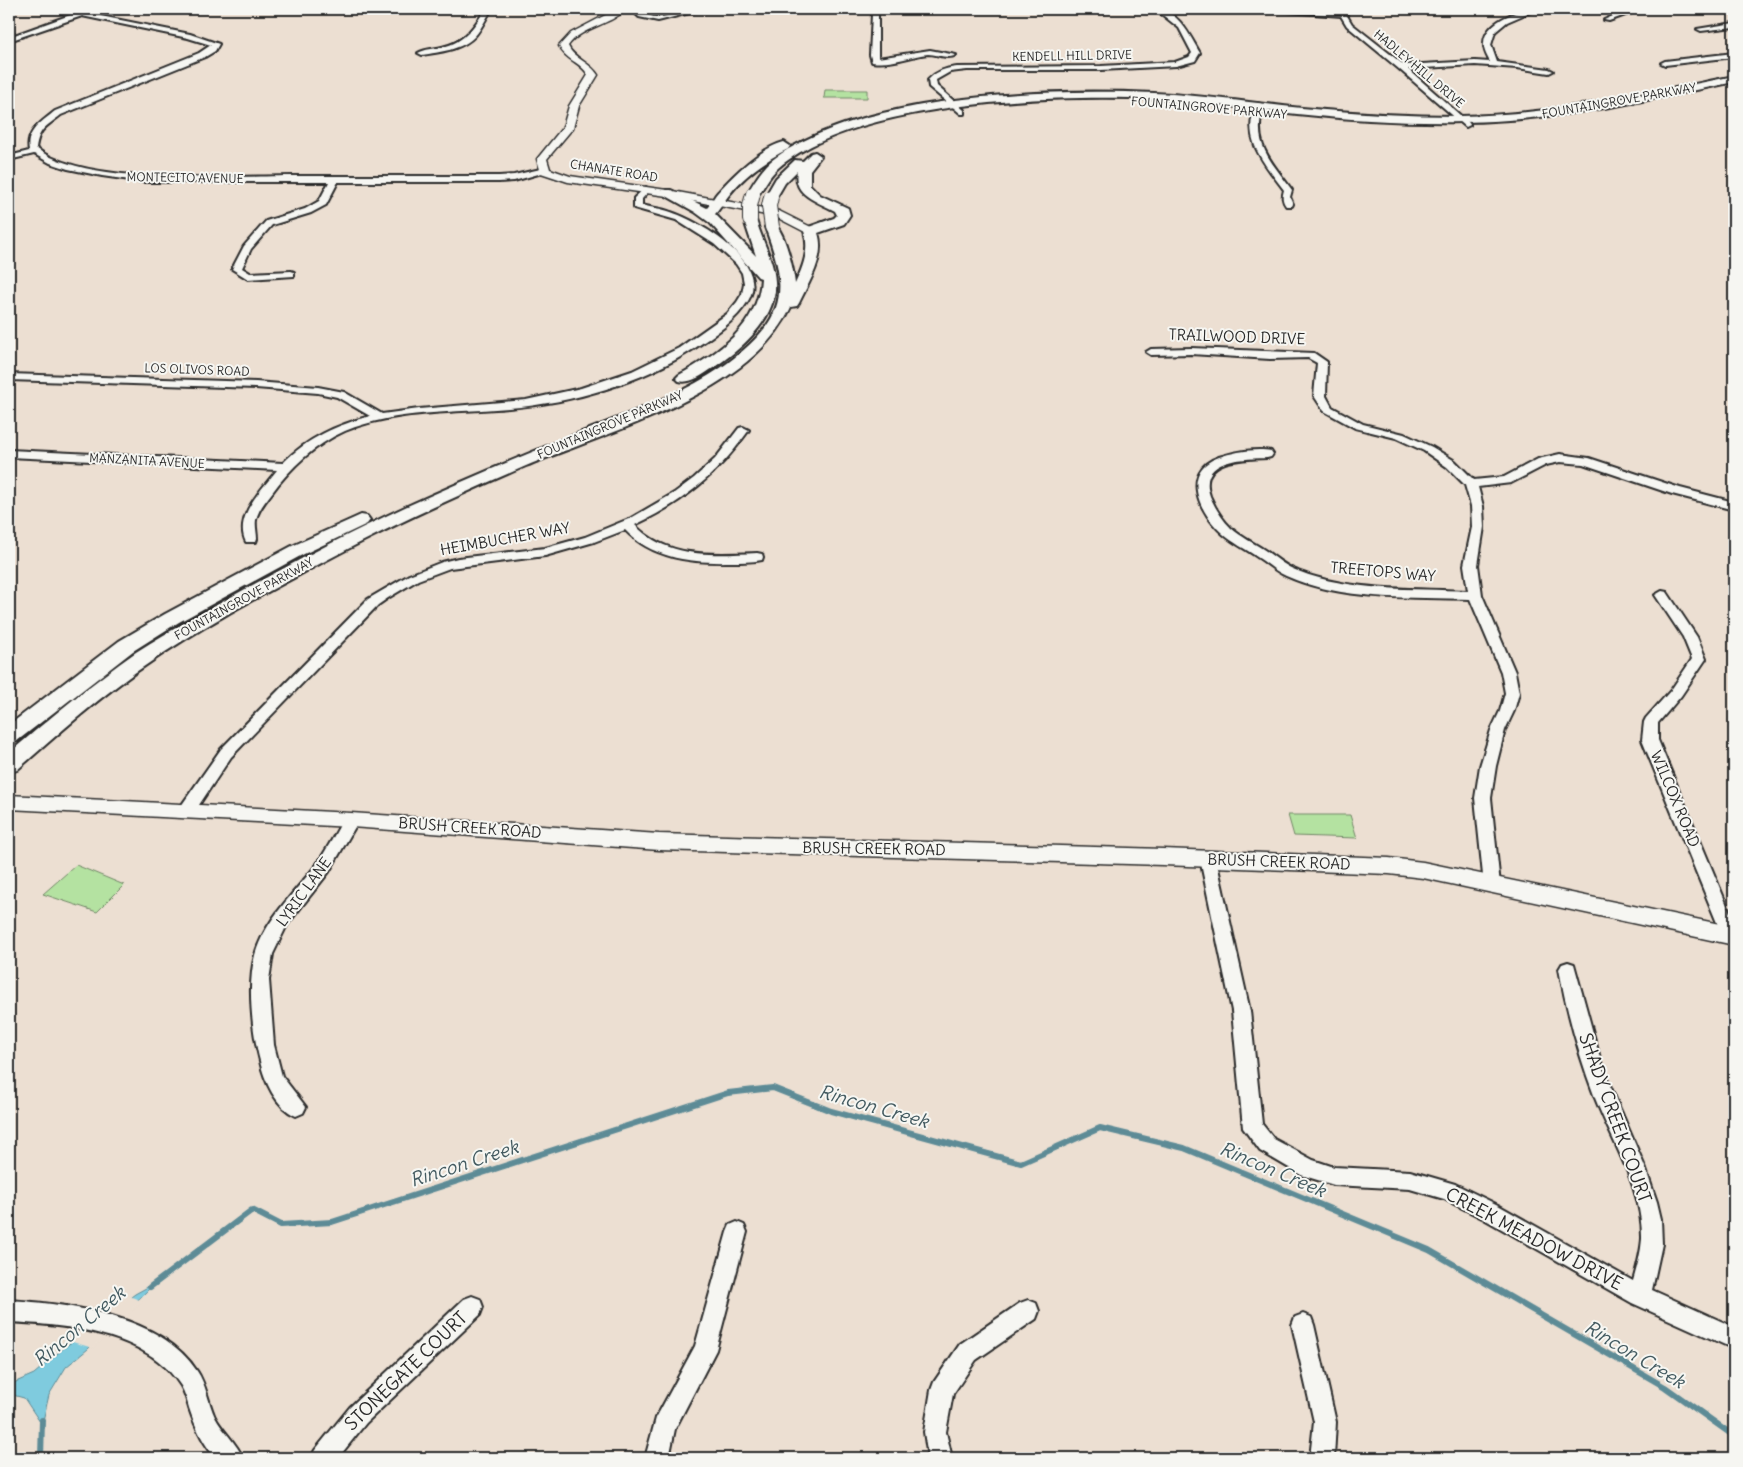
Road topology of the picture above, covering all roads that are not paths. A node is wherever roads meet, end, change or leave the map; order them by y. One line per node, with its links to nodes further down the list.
1 (57, 9): 14 (street)
2 (488, 9): 19 (street)
3 (622, 9): 36 (street, CHANATE ROAD)
4 (634, 9): 5 (street)
5 (702, 9)
6 (712, 9): 7 (street)
7 (773, 9)
8 (872, 9): 20 (street)
9 (1158, 9): 28 (street, KENDELL HILL DRIVE)
10 (1274, 9): 13 (street)
11 (1534, 9): 22 (street)
12 (1644, 9): 15 (street)
13 (1344, 11): 24 (street, HADLEY HILL DRIVE)
14 (82, 14): 18 (street); 34 (street)
15 (1606, 20)
16 (1734, 25): 17 (street)
17 (1701, 29)
18 (9, 39)
19 (422, 53)
20 (952, 55)
21 (1734, 55): 23 (street)
22 (1494, 63): 24 (street); 25 (street)
23 (1665, 63)
24 (1402, 67): 31 (street, HADLEY HILL DRIVE)
25 (1548, 72)
26 (1734, 80): 31 (main road, FOUNTAINGROVE PARKWAY)
27 (1734, 87): 31 (main road, FOUNTAINGROVE PARKWAY)
28 (957, 108): 29 (main road, FOUNTAINGROVE PARKWAY); 30 (main road, FOUNTAINGROVE PARKWAY); 32 (main road, FOUNTAINGROVE PARKWAY)
29 (1259, 108): 31 (main road, FOUNTAINGROVE PARKWAY); 41 (street)
30 (880, 118): 40 (main road); 45 (main road, FOUNTAINGROVE PARKWAY, bridge)
31 (1463, 122)
32 (829, 144): 43 (main road); 46 (main road, FOUNTAINGROVE PARKWAY, bridge)
33 (9, 149): 34 (street, MONTECITO AVENUE)
34 (33, 152): 35 (street); 37 (street, MONTECITO AVENUE)
35 (9, 158)
36 (545, 171): 37 (street, MONTECITO AVENUE); 38 (street, CHANATE ROAD)
37 (335, 179): 44 (street)
38 (646, 190): 39 (street, CHANATE ROAD); 49 (street)
39 (667, 194): 40 (street, CHANATE ROAD); 42 (main road)
40 (719, 203): 42 (main road); 43 (street, CHANATE ROAD)
41 (1289, 204)
42 (708, 214): 45 (main road)
43 (811, 230): 46 (main road)
44 (291, 274)
45 (768, 289): 61 (main road, FOUNTAINGROVE PARKWAY)
46 (775, 322): 62 (main road, FOUNTAINGROVE PARKWAY)
47 (1151, 352): 54 (street, TRAILWOOD DRIVE)
48 (9, 377): 49 (street, LOS OLIVOS ROAD)
49 (378, 416): 53 (street)
50 (743, 430): 56 (street, HEIMBUCHER WAY)
51 (9, 454): 53 (street, MANZANITA AVENUE)
52 (1267, 454): 59 (street, TREETOPS WAY)
53 (284, 467): 57 (street)
54 (1471, 484): 55 (street); 59 (street)
55 (1734, 506)
56 (627, 524): 58 (street); 64 (street, HEIMBUCHER WAY)
57 (251, 539)
58 (757, 557)
59 (1475, 595): 67 (street)
60 (1662, 595): 68 (street, WILCOX ROAD)
61 (9, 736)
62 (9, 765)
63 (9, 802): 64 (street, BRUSH CREEK ROAD)
64 (187, 810): 65 (street, BRUSH CREEK ROAD)
65 (351, 820): 66 (street, BRUSH CREEK ROAD); 70 (street, LYRIC LANE)
66 (1208, 859): 67 (street, BRUSH CREEK ROAD); 72 (street, CREEK MEADOW DRIVE)
67 (1492, 885): 68 (street, BRUSH CREEK ROAD)
68 (1732, 935)
69 (1568, 969): 72 (street, SHADY CREEK COURT)
70 (296, 1107)
71 (737, 1232): 80 (street)
72 (1640, 1296): 77 (street, CREEK MEADOW DRIVE)
73 (472, 1307): 79 (street, STONEGATE COURT)
74 (9, 1311): 78 (street)
75 (1028, 1311): 81 (street)
76 (1303, 1325): 82 (street)
77 (1734, 1338)
78 (231, 1458)
79 (323, 1458)
80 (657, 1458)
81 (940, 1458)
82 (1322, 1458)

